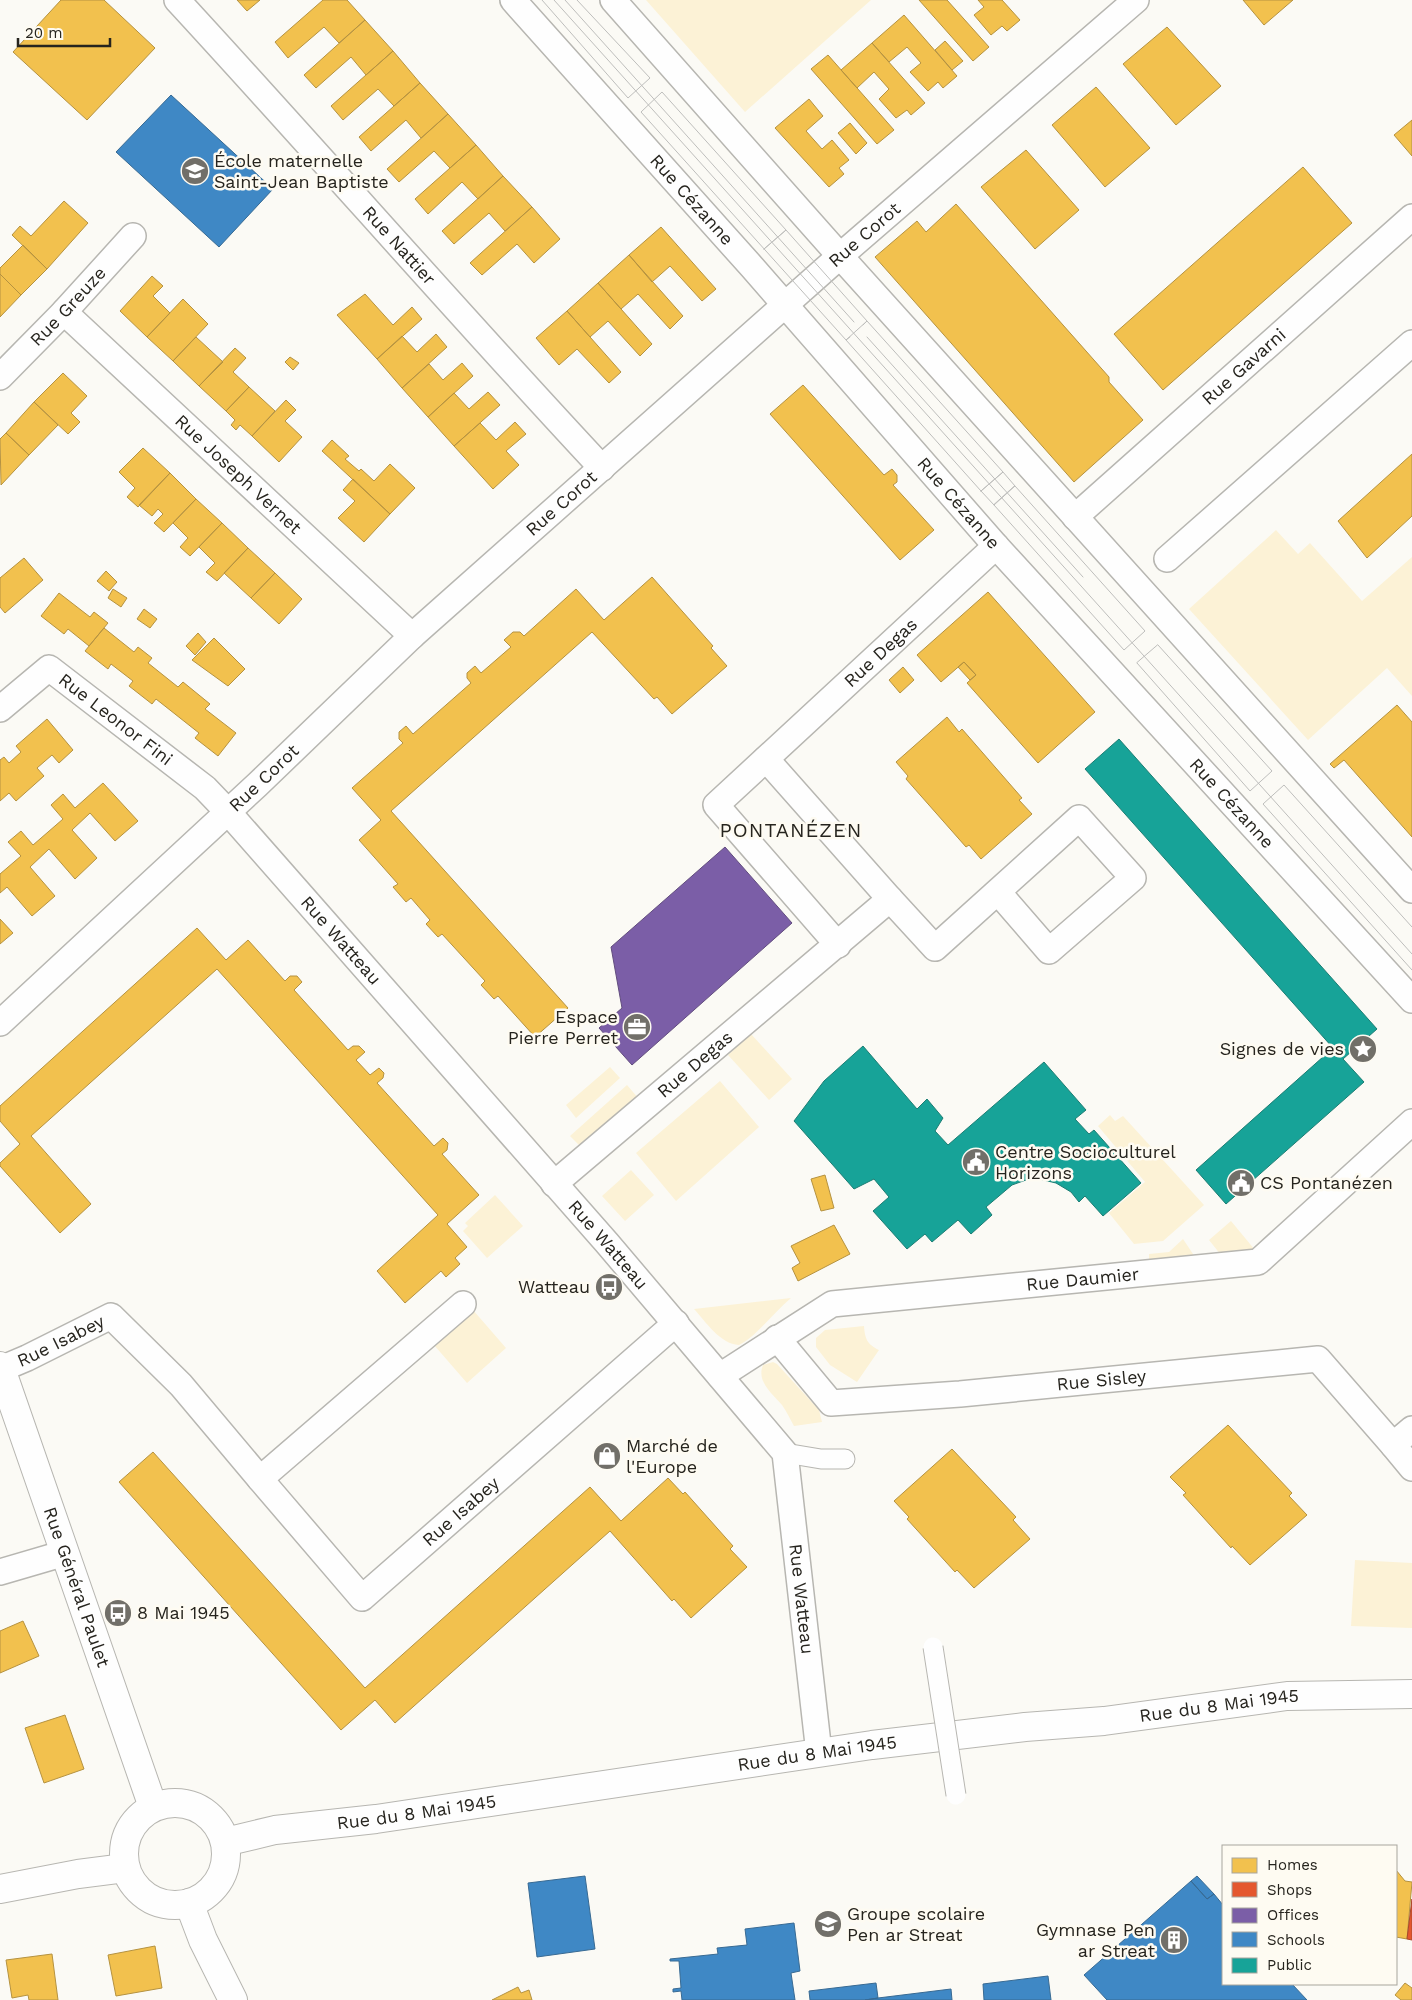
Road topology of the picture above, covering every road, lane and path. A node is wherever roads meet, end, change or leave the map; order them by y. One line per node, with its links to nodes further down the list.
1 (177, 0): 12 (street, Rue Nattier)
2 (513, 0): 8 (street, Rue Cézanne)
3 (613, 0): 7 (street)
4 (1136, 0): 7 (street, Rue Corot)
5 (1412, 217): 13 (street, Rue Gavarni)
6 (134, 236): 9 (street, Rue Greuze)
7 (840, 256): 8 (street, Rue Corot); 13 (street)
8 (786, 306): 12 (street, Rue Corot); 14 (street, Rue Cézanne)
9 (64, 312): 11 (street, Rue Greuze); 16 (street, Rue Joseph Vernet)
10 (1412, 343): 15 (street)
11 (0, 377)
12 (602, 468): 16 (street, Rue Corot)
13 (1075, 517): 20 (street)
14 (996, 546): 18 (street, Rue Degas); 24 (street, Rue Cézanne)
15 (1167, 559)
16 (412, 636): 19 (street, Rue Corot)
17 (0, 709): 19 (street, Rue Leonor Fini)
18 (766, 759): 22 (street); 23 (street, Rue Degas)
19 (228, 812): 25 (street, Rue Corot); 27 (street, Rue Watteau)
20 (1412, 890)
21 (998, 892): 21 (street); 22 (street)
22 (890, 900): 23 (street, Rue Degas)
23 (838, 945): 27 (street, Rue Degas)
24 (1412, 1000)
25 (0, 1023)
26 (1412, 1122): 30 (street, Rue Daumier)
27 (554, 1184): 29 (street, Rue Watteau)
28 (463, 1304): 38 (street)
29 (676, 1324): 32 (street, Rue Watteau); 38 (street, Rue Isabey)
30 (777, 1338): 32 (street, Rue Daumier); 34 (street, Rue Sisley)
31 (0, 1367): 38 (street, Rue Isabey); 39 (street, Rue Général Paulet)
32 (720, 1376): 35 (street, Rue Watteau)
33 (1412, 1429): 34 (street)
34 (1392, 1445): 37 (street)
35 (785, 1453): 36 (street); 43 (street, Rue Watteau)
36 (845, 1459)
37 (1412, 1468)
38 (260, 1479)
39 (65, 1553): 40 (street); 45 (street, Rue Général Paulet)
40 (0, 1572)
41 (933, 1647): 44 (street, bridge)
42 (1412, 1694): 43 (street, Rue du 8 Mai 1945)
43 (819, 1753): 46 (street, Rue du 8 Mai 1945)
44 (956, 1795)
45 (153, 1807): 46 (street); 47 (street)
46 (225, 1842): 49 (street)
47 (126, 1868): 48 (street); 49 (street)
48 (0, 1889)
49 (189, 1903): 50 (street)
50 (233, 2000)

